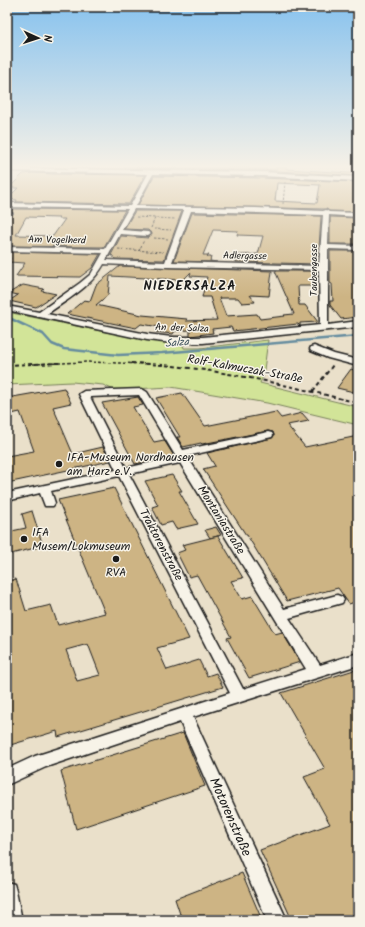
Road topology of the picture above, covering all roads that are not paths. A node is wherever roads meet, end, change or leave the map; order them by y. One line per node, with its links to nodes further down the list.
1 (130, 210): 6 (street)
2 (188, 210): 13 (street)
3 (247, 210): 4 (street)
4 (326, 212): 5 (street); 8 (street, Taubengasse)
5 (358, 215)
6 (118, 232): 7 (street); 11 (street)
7 (150, 234)
8 (323, 247): 9 (street); 14 (street, Taubengasse)
9 (358, 248)
10 (7, 249): 11 (street, Am Vogelherd)
11 (108, 250): 12 (street)
12 (101, 262): 13 (street, Adlergasse); 16 (street)
13 (168, 265): 14 (street, Adlergasse)
14 (323, 268): 18 (street, Taubengasse)
15 (7, 308): 16 (street, An der Salza)
16 (40, 315): 18 (street, An der Salza)
17 (358, 324): 18 (street, An der Salza)
18 (324, 327)
19 (314, 349): 20 (street)
20 (358, 363)
21 (84, 394): 23 (street, Montaniastraße); 24 (street, Traktorenstraße)
22 (268, 435): 23 (street)
23 (182, 456): 24 (street); 29 (street, Montaniastraße)
24 (122, 472): 25 (street); 32 (street, Traktorenstraße)
25 (44, 489): 26 (street); 27 (street)
26 (7, 496)
27 (49, 503)
28 (337, 600): 29 (street)
29 (281, 615): 31 (street, Montaniastraße)
30 (358, 659): 31 (street)
31 (316, 672): 32 (street)
32 (239, 696): 33 (street)
33 (184, 714): 34 (street); 37 (street, Motorenstraße)
34 (7, 778)
35 (7, 890): 36 (street)
36 (12, 920)
37 (277, 920)

